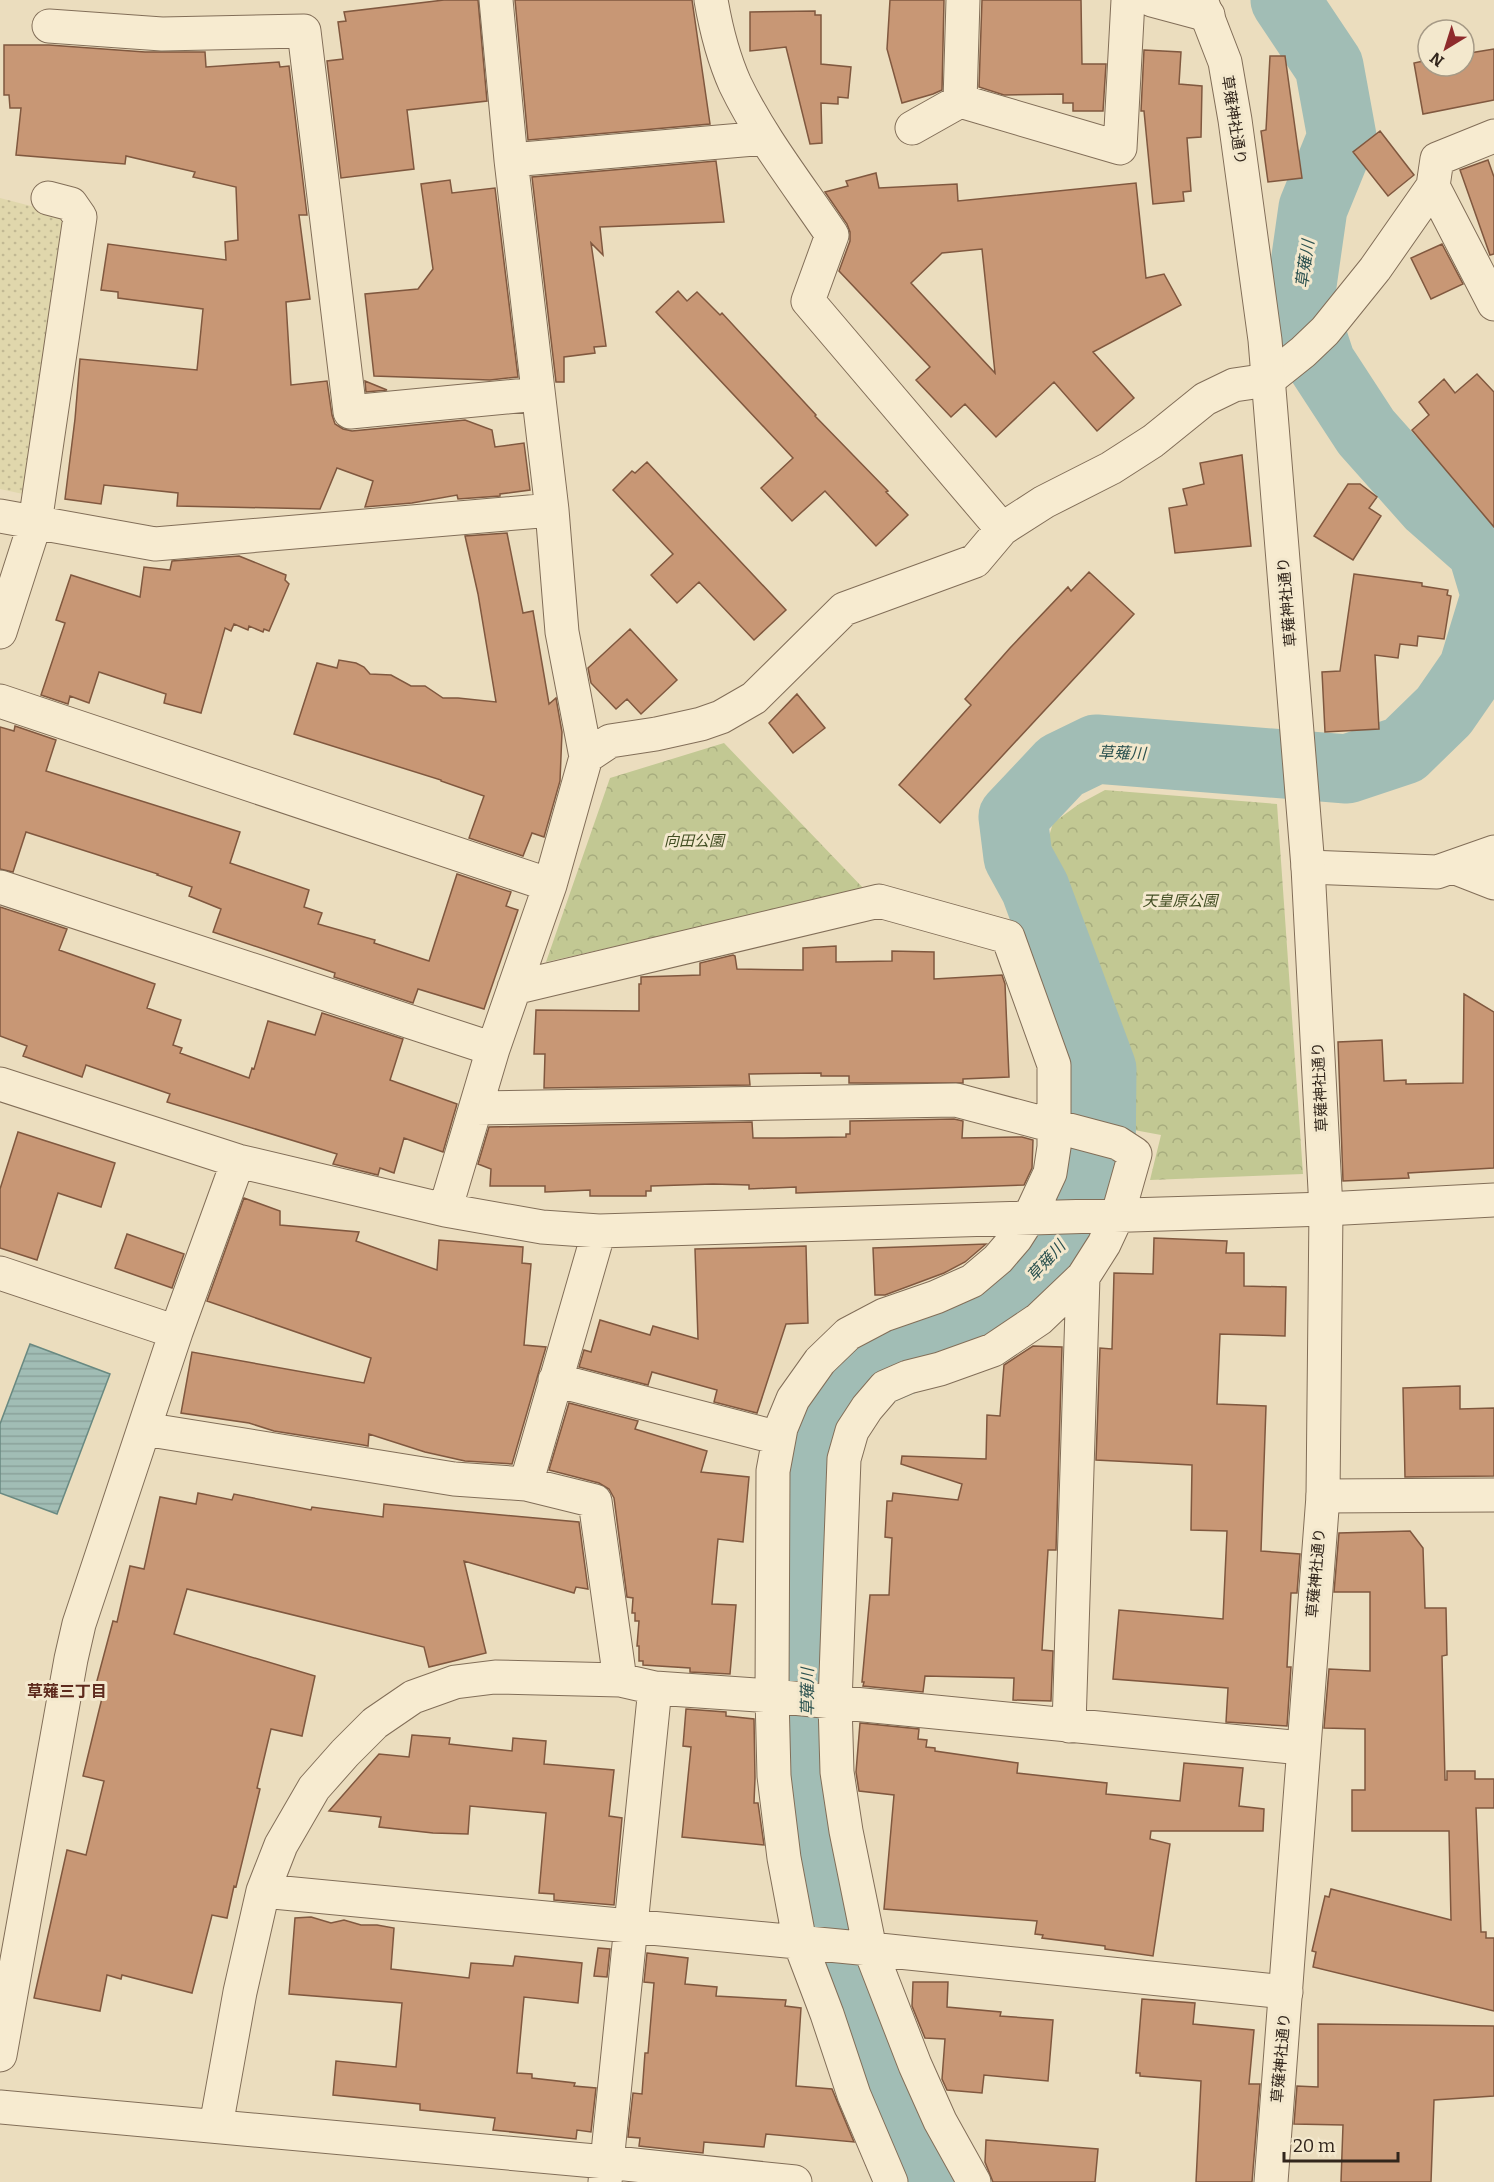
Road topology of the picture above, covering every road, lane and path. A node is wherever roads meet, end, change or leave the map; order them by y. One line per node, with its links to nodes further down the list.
1 (496, 0): 12 (street)
2 (711, 0): 11 (street)
3 (963, 0): 8 (street)
4 (1128, 0): 8 (street)
5 (1152, 0): 6 (street)
6 (1204, 7): 16 (street, 草薙神社通り)
7 (49, 26): 17 (street)
8 (960, 101): 9 (street)
9 (912, 128)
10 (1494, 136): 13 (street)
11 (765, 138): 12 (street); 21 (street)
12 (511, 160): 17 (street)
13 (1432, 186): 15 (street); 16 (street)
14 (48, 198): 20 (street)
15 (1494, 303)
16 (1268, 380): 21 (street); 26 (street, 草薙神社通り)
17 (538, 394): 18 (street)
18 (552, 510): 20 (street); 24 (street)
19 (0, 516): 20 (street)
20 (35, 523): 22 (street)
21 (1002, 529): 24 (street)
22 (0, 632)
23 (0, 701): 29 (street)
24 (586, 757): 29 (street)
25 (1494, 852): 27 (street)
26 (1308, 867): 27 (street); 38 (street, 草薙神社通り)
27 (1453, 867): 28 (street)
28 (1494, 883)
29 (550, 885): 31 (street)
30 (0, 887): 32 (street)
31 (514, 988): 32 (street); 35 (street)
32 (493, 1049): 34 (street)
33 (0, 1084): 36 (street)
34 (476, 1108): 35 (street); 39 (street)
35 (1054, 1125): 40 (street); 41 (street)
36 (238, 1161): 39 (street); 45 (street)
37 (1494, 1200): 38 (street)
38 (1326, 1209): 40 (street); 51 (street, 草薙神社通り)
39 (445, 1210): 42 (street)
40 (1118, 1214): 41 (street); 44 (street)
41 (1030, 1216): 42 (street); 48 (street)
42 (599, 1231): 46 (street)
43 (0, 1273): 45 (street)
44 (1083, 1278): 55 (street); 56 (street)
45 (176, 1332): 47 (street)
46 (555, 1380): 48 (street); 49 (street)
47 (144, 1429): 49 (street); 63 (street)
48 (779, 1438): 54 (street)
49 (526, 1484): 52 (street)
50 (1494, 1495): 51 (street)
51 (1323, 1496): 57 (street, 草薙神社通り)
52 (620, 1680): 53 (street); 58 (street)
53 (654, 1688): 54 (street); 59 (street)
54 (772, 1696): 55 (street); 60 (street)
55 (835, 1703): 56 (street); 61 (street)
56 (1069, 1726): 57 (street)
57 (1302, 1748): 62 (street, 草薙神社通り)
58 (262, 1891): 59 (street); 65 (street)
59 (631, 1927): 60 (street); 66 (street)
60 (800, 1943): 61 (street); 68 (street)
61 (870, 1948): 62 (street); 69 (street)
62 (1286, 1992): 70 (street, 草薙神社通り)
63 (0, 2055)
64 (0, 2107): 65 (street)
65 (216, 2126): 66 (street)
66 (606, 2172): 67 (street)
67 (795, 2182)
68 (891, 2182)
69 (974, 2182)
70 (1270, 2182)

